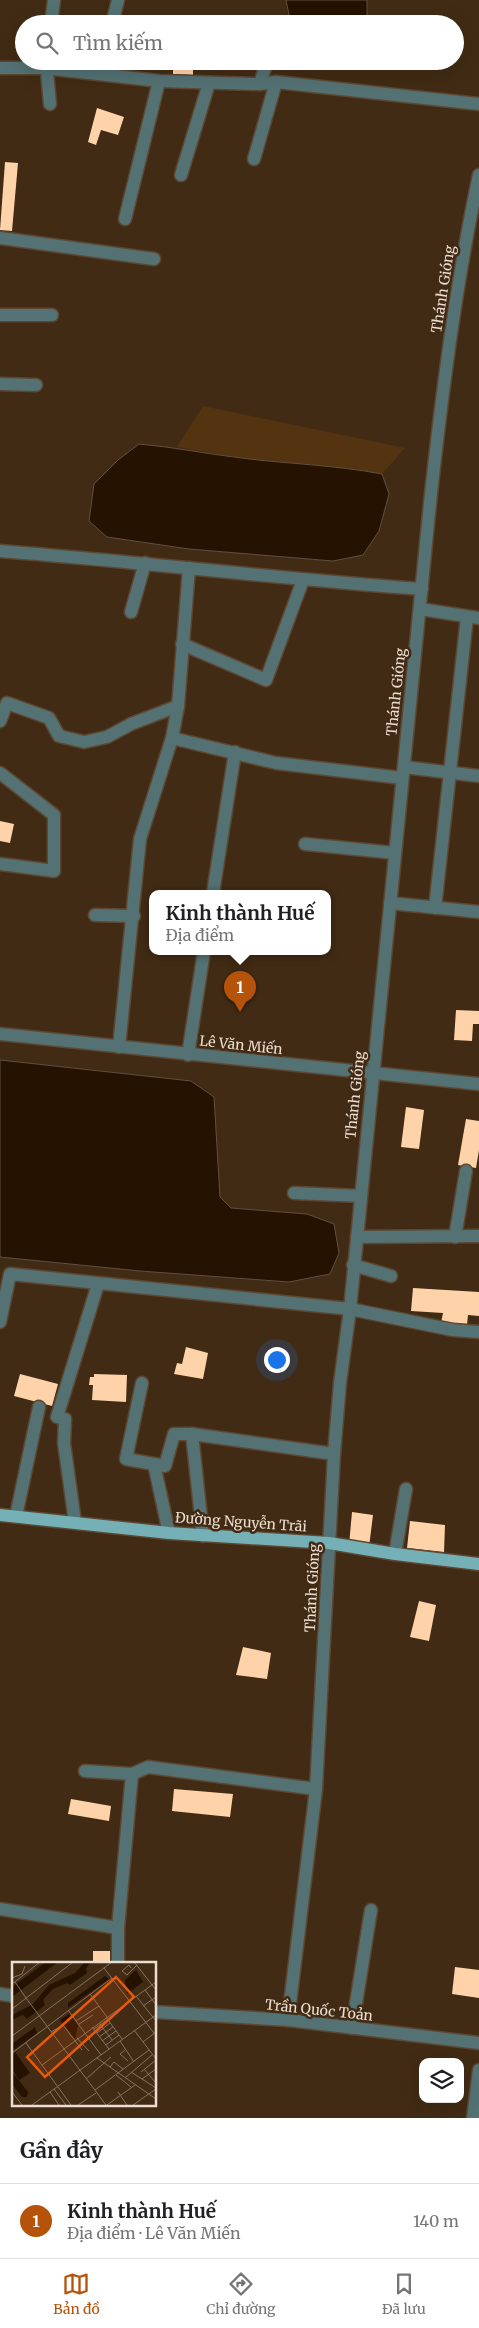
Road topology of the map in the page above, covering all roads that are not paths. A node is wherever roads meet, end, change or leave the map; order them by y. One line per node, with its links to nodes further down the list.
1 (54, 0): 3 (street)
2 (118, 0): 4 (street)
3 (52, 15)
4 (114, 15)
5 (15, 67): 6 (street)
6 (0, 68)
7 (47, 70): 14 (street)
8 (112, 70): 10 (street)
9 (264, 70): 13 (street)
10 (159, 81): 12 (street); 19 (street)
11 (276, 82): 13 (street); 15 (street); 16 (street)
12 (209, 83): 13 (street); 17 (street)
13 (260, 84)
14 (50, 104)
15 (479, 104)
16 (254, 159)
17 (181, 175)
18 (479, 175): 30 (street, Thánh Gióng)
19 (125, 219)
20 (0, 238): 21 (street)
21 (154, 259)
22 (0, 315): 23 (street)
23 (52, 315)
24 (0, 384): 25 (street)
25 (36, 385)
26 (0, 551): 27 (street)
27 (145, 562): 28 (street); 32 (street)
28 (189, 568): 29 (street); 34 (street)
29 (302, 580): 30 (street); 34 (street)
30 (422, 590): 31 (street, Thánh Gióng)
31 (420, 609): 33 (street); 39 (street, Thánh Gióng)
32 (131, 612)
33 (473, 618): 40 (street)
34 (182, 644): 35 (street)
35 (178, 706): 36 (street); 37 (street)
36 (0, 721)
37 (172, 738): 38 (street); 51 (street)
38 (235, 752): 39 (street); 46 (street)
39 (403, 772): 40 (street); 44 (street, Thánh Gióng)
40 (448, 772): 42 (street); 48 (street)
41 (1, 775): 45 (street)
42 (479, 776)
43 (305, 844): 44 (street)
44 (395, 853): 47 (street, Thánh Gióng)
45 (0, 864)
46 (213, 890)
47 (390, 903): 48 (street); 56 (street, Thánh Gióng)
48 (435, 908): 49 (street)
49 (479, 912)
50 (95, 915): 51 (street)
51 (134, 916): 54 (street)
52 (203, 955): 55 (street)
53 (0, 1034): 54 (street, Lê Văn Miến)
54 (119, 1047): 55 (street, Lê Văn Miến)
55 (188, 1055): 56 (street, Lê Văn Miến)
56 (373, 1073): 57 (street, Lê Văn Miến); 60 (street, Thánh Gióng)
57 (479, 1084)
58 (466, 1171): 63 (street)
59 (294, 1193): 60 (street)
60 (361, 1196): 62 (street, Thánh Gióng)
61 (479, 1236): 63 (street)
62 (357, 1237): 63 (street); 64 (street, Thánh Gióng)
63 (455, 1237)
64 (354, 1265): 65 (street); 67 (street, Thánh Gióng)
65 (391, 1276)
66 (98, 1284): 67 (street); 68 (street); 78 (street)
67 (350, 1309): 69 (street); 73 (street, Thánh Gióng)
68 (0, 1322)
69 (479, 1332)
70 (142, 1383): 74 (street)
71 (39, 1407): 77 (street)
72 (192, 1434): 73 (street); 74 (street); 80 (street)
73 (334, 1454): 81 (street, Thánh Gióng)
74 (154, 1464): 79 (street)
75 (406, 1489): 82 (street)
76 (0, 1514): 77 (main road, Đường Nguyễn Trãi)
77 (16, 1516): 78 (main road, Đường Nguyễn Trãi)
78 (75, 1522): 79 (main road, Đường Nguyễn Trãi)
79 (169, 1533): 80 (main road, Đường Nguyễn Trãi)
80 (203, 1536): 81 (main road, Đường Nguyễn Trãi)
81 (329, 1543): 82 (main road, Đường Nguyễn Trãi); 86 (street, Thánh Gióng)
82 (395, 1554): 83 (main road, Đường Nguyễn Trãi)
83 (479, 1564)
84 (85, 1772): 85 (street)
85 (132, 1774): 86 (street); 89 (street)
86 (316, 1789): 92 (street, Thánh Gióng)
87 (0, 1909): 89 (street)
88 (372, 1910): 93 (street)
89 (118, 1928): 90 (street)
90 (118, 1962)
91 (156, 2012): 92 (street, Trần Quốc Toản)
92 (288, 2020): 93 (street, Trần Quốc Toản)
93 (352, 2028): 94 (street, Trần Quốc Toản)
94 (479, 2042)
95 (479, 2070): 96 (street)
96 (473, 2118)

